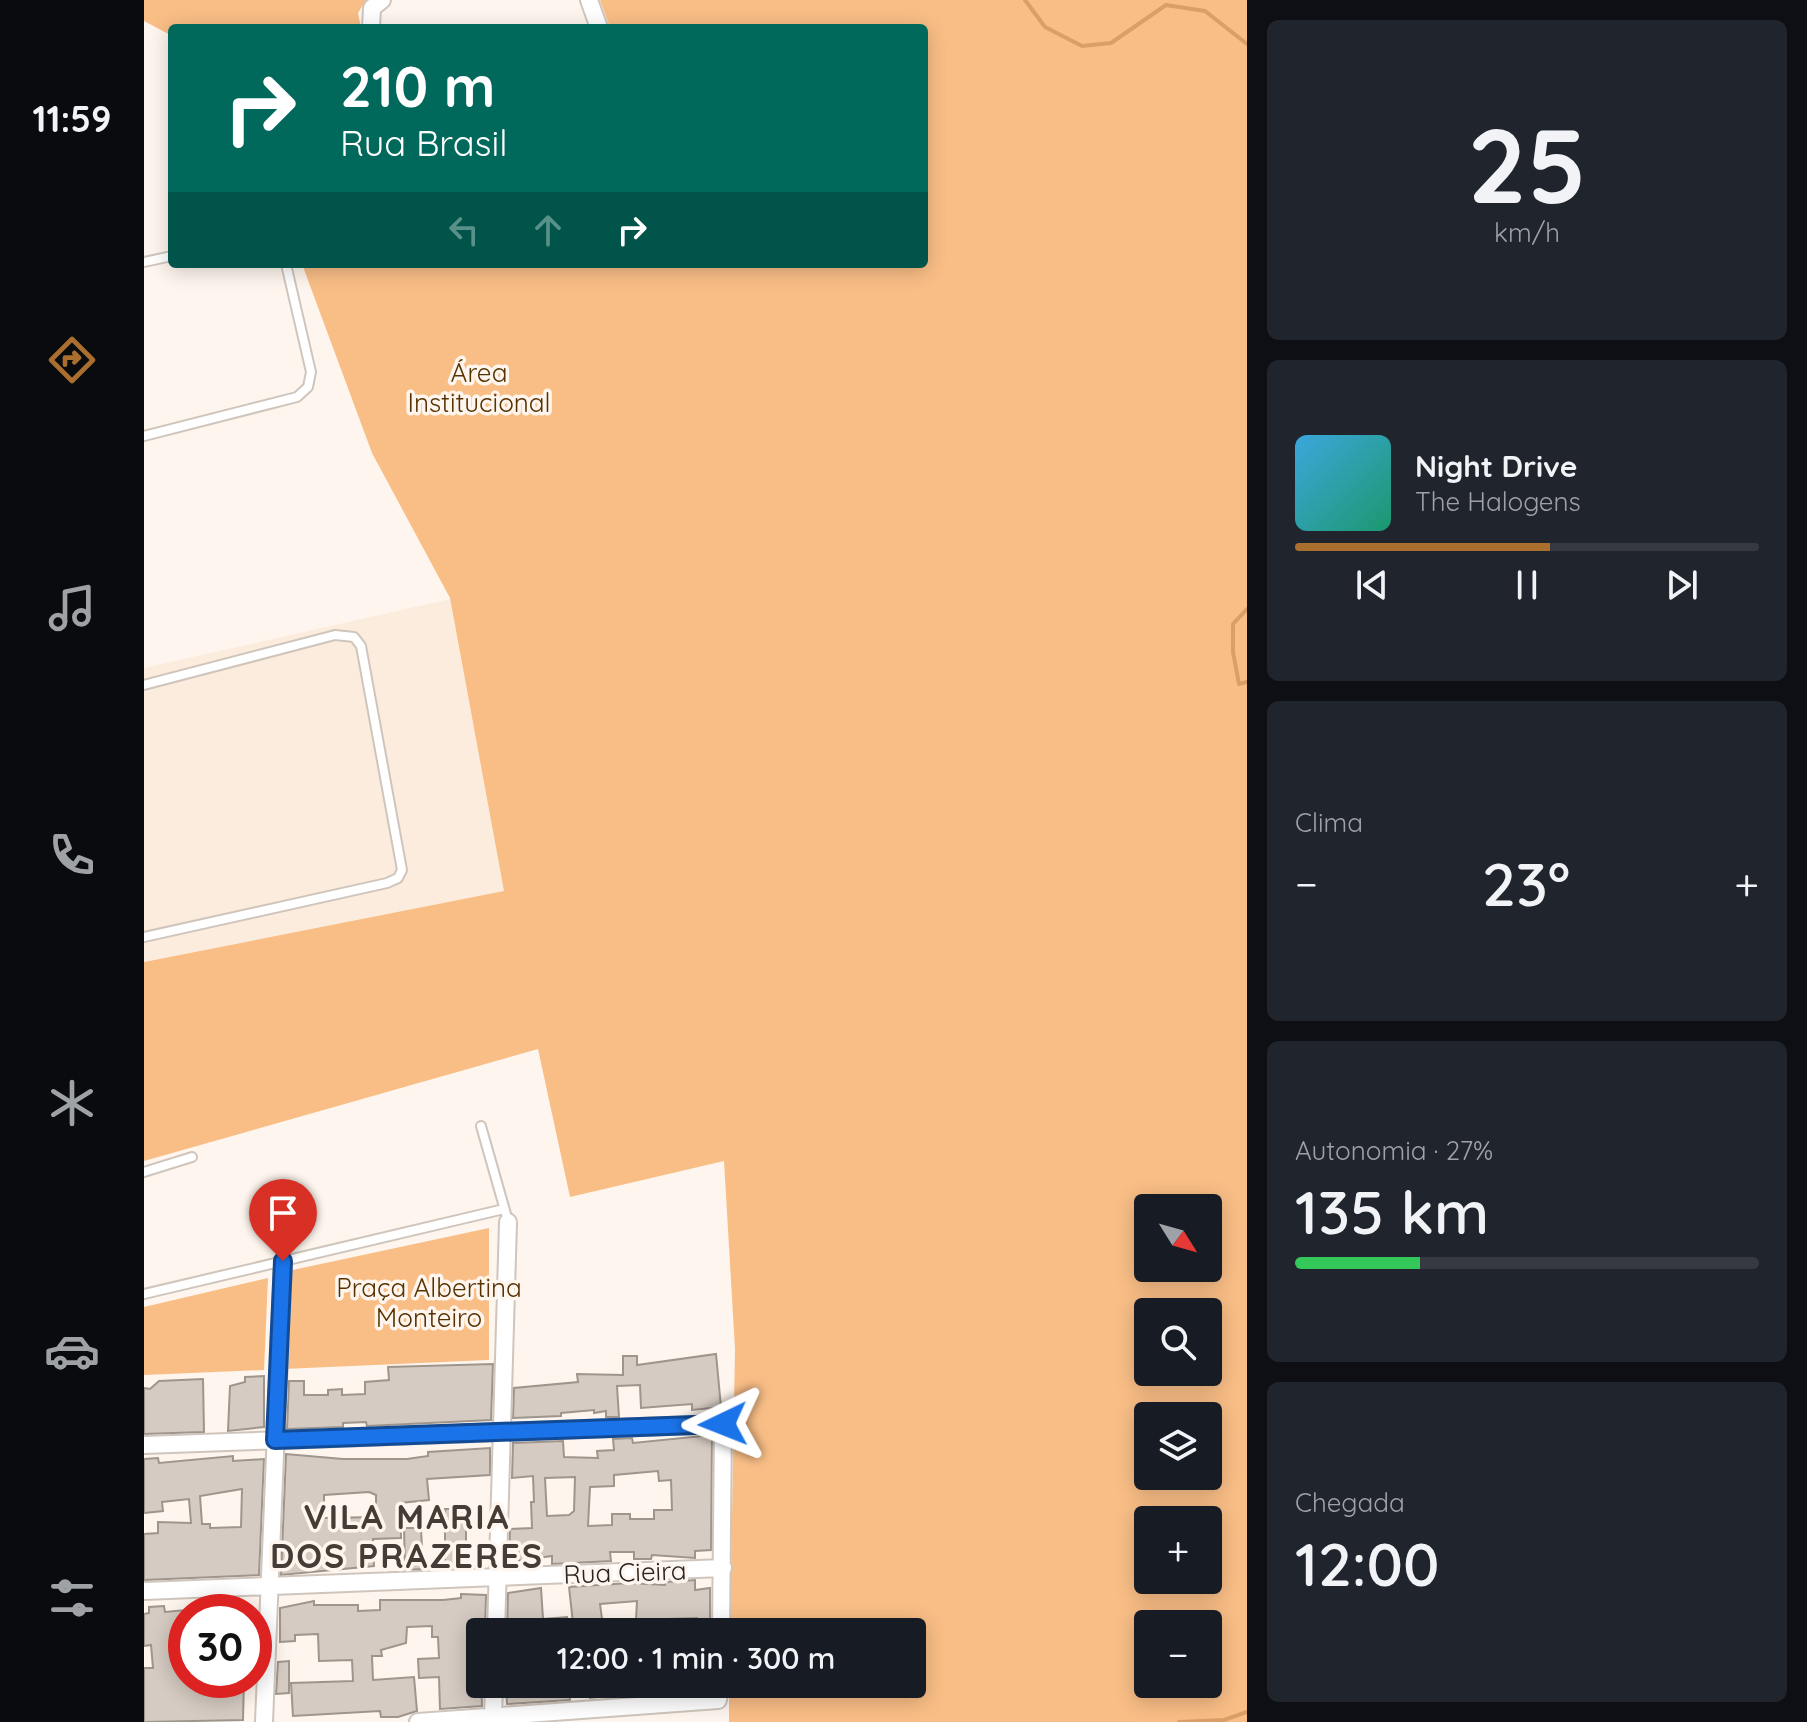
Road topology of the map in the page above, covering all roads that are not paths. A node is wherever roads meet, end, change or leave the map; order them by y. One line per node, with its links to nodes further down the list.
1 (382, 0): 3 (street)
2 (589, 0): 4 (street)
3 (371, 24)
4 (598, 24)
5 (168, 257): 6 (lane)
6 (144, 262)
7 (287, 268): 8 (lane)
8 (144, 436)
9 (144, 685): 10 (lane)
10 (144, 937)
11 (481, 1126): 14 (lane)
12 (192, 1157): 13 (lane)
13 (144, 1172)
14 (506, 1215): 15 (lane); 17 (street)
15 (283, 1261): 16 (lane); 18 (street)
16 (144, 1294)
17 (502, 1432): 18 (street); 20 (street); 21 (street)
18 (275, 1440): 19 (street); 22 (street)
19 (144, 1445)
20 (723, 1568): 21 (street, Rua Cieira); 25 (street)
21 (497, 1577): 22 (street, Rua Cieira); 24 (street)
22 (269, 1586): 23 (street, Rua Cieira); 29 (street)
23 (144, 1591)
24 (496, 1618)
25 (721, 1618)
26 (494, 1698): 28 (street)
27 (665, 1698): 28 (street)
28 (493, 1717): 30 (street)
29 (264, 1722)
30 (418, 1722)

